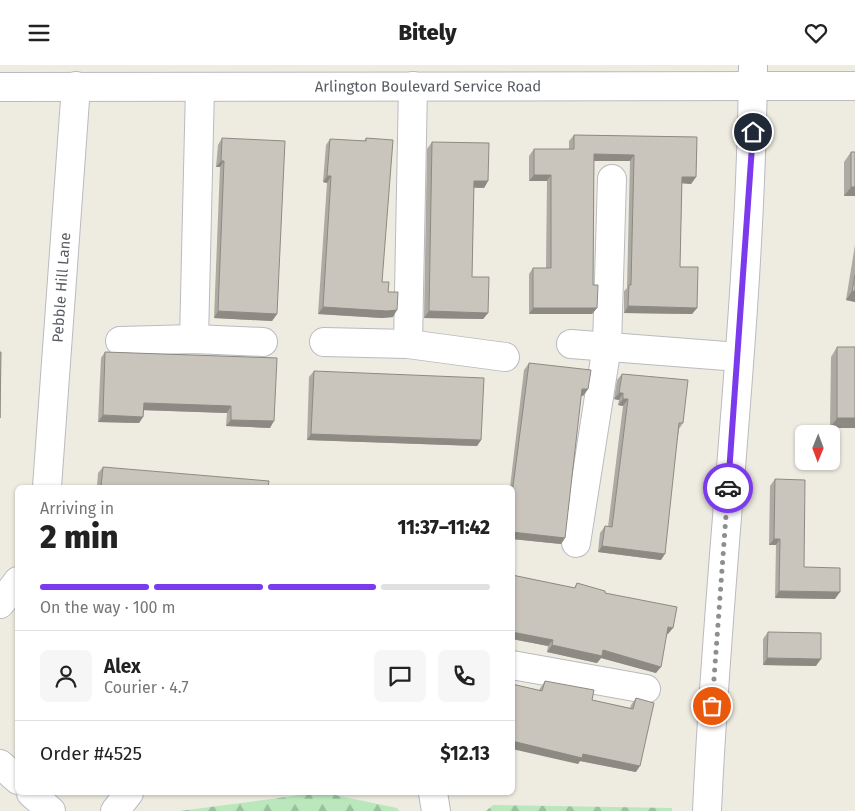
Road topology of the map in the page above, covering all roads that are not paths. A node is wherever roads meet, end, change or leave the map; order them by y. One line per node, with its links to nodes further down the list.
1 (753, 75): 3 (street, Arlington Boulevard Service Road); 4 (street, Arlington Boulevard Service Road); 16 (street)
2 (76, 86): 5 (street, Arlington Boulevard Service Road); 6 (street, Arlington Boulevard Service Road); 17 (street, Pebble Hill Lane)
3 (413, 86): 6 (street, Arlington Boulevard Service Road); 12 (street)
4 (855, 86)
5 (0, 87)
6 (200, 87): 8 (street)
7 (612, 179): 14 (street)
8 (194, 339): 9 (street); 10 (street)
9 (120, 341)
10 (263, 342)
11 (324, 342): 12 (street)
12 (408, 344): 15 (street)
13 (571, 344): 14 (street)
14 (607, 346): 16 (street); 18 (street)
15 (505, 357)
16 (739, 357): 29 (street)
17 (47, 485)
18 (576, 543)
19 (15, 585): 20 (street)
20 (0, 604)
21 (515, 666): 22 (street)
22 (646, 689)
23 (33, 795): 26 (street)
24 (127, 795): 27 (street)
25 (433, 795): 28 (street)
26 (51, 811)
27 (115, 811)
28 (436, 811)
29 (707, 811)

